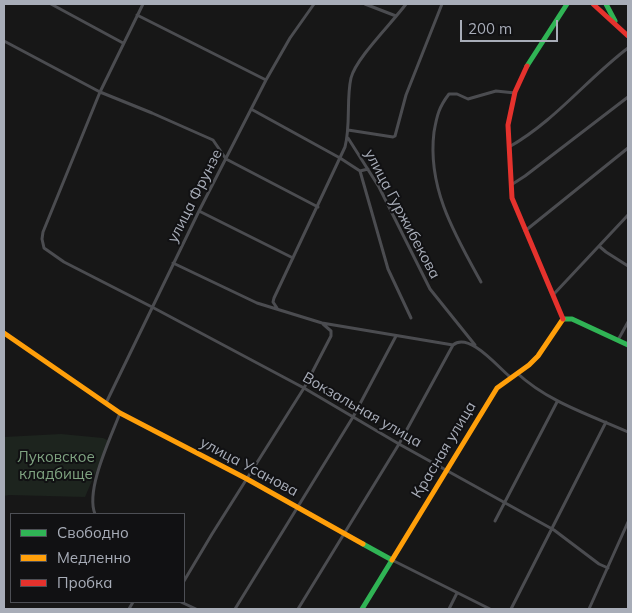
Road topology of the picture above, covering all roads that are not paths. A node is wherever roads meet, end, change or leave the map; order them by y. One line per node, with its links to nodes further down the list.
1 (51, 4): 15 (street)
2 (142, 4): 10 (street)
3 (314, 4): 17 (street, улица Фрунзе)
4 (365, 4): 11 (street)
5 (406, 4): 11 (street, улица Гуржибекова)
6 (442, 4): 22 (street)
7 (567, 4): 19 (street)
8 (593, 4): 12 (street)
9 (606, 4): 12 (street)
10 (137, 15): 15 (street); 17 (street)
11 (396, 16): 22 (street, улица Гуржибекова)
12 (617, 25): 13 (street)
13 (628, 36)
14 (4, 41): 18 (street)
15 (123, 43): 18 (street)
16 (628, 48): 24 (street)
17 (266, 80): 21 (street, улица Фрунзе)
18 (100, 92): 27 (street); 41 (street, Вокзальная улица)
19 (515, 93): 24 (street); 39 (street)
20 (628, 97): 30 (street)
21 (251, 110): 26 (street); 27 (street, улица Фрунзе)
22 (348, 130): 23 (street, улица Гуржибекова)
23 (347, 138): 26 (street); 28 (street, улица Гуржибекова)
24 (509, 147): 30 (street)
25 (628, 148): 34 (street)
26 (340, 158): 29 (street); 31 (street)
27 (226, 159): 31 (street); 32 (street, улица Фрунзе)
28 (368, 169): 29 (street); 52 (street, улица Гуржибекова)
29 (360, 171): 43 (street, улица Гуржибекова)
30 (510, 186): 34 (street)
31 (318, 207): 36 (street)
32 (199, 211): 36 (street); 37 (street, улица Фрунзе)
33 (628, 215): 35 (street)
34 (525, 231): 40 (street)
35 (600, 246): 38 (street); 40 (street)
36 (293, 258): 42 (street)
37 (173, 263): 41 (street, улица Фрунзе); 42 (street)
38 (628, 266)
39 (481, 282)
40 (553, 295): 44 (street)
41 (152, 307): 55 (street, Вокзальная улица); 57 (street, улица Фрунзе)
42 (280, 310): 46 (street)
43 (410, 318)
44 (563, 318): 49 (street); 53 (street, Красная улица)
45 (628, 322): 49 (street)
46 (322, 323): 48 (street); 55 (street)
47 (4, 333): 57 (street, улица Усанова)
48 (396, 336): 50 (street); 59 (street)
49 (618, 340): 51 (street)
50 (453, 345): 52 (street); 62 (street)
51 (628, 345)
52 (478, 348): 54 (street, улица Гуржибекова)
53 (517, 373): 54 (street, Красная улица); 56 (street)
54 (509, 376): 63 (street, Красная улица)
55 (304, 388): 59 (street, Вокзальная улица); 64 (street)
56 (557, 402): 60 (street); 65 (street)
57 (106, 404): 58 (street, улица Усанова)
58 (120, 413): 64 (street, улица Усанова); 67 (street)
59 (353, 417): 62 (street, Вокзальная улица); 66 (street)
60 (606, 422): 61 (street); 70 (street)
61 (628, 432)
62 (399, 444): 63 (street, Вокзальная улица); 71 (street)
63 (446, 470): 65 (street, Вокзальная улица); 72 (street, Красная улица)
64 (247, 479): 66 (street, улица Усанова); 74 (street)
65 (505, 503): 68 (street); 70 (street, Вокзальная улица)
66 (297, 507): 71 (street, улица Усанова); 78 (street)
67 (95, 513)
68 (495, 521)
69 (628, 522): 73 (street)
70 (553, 529): 73 (street, Вокзальная улица); 83 (street)
71 (345, 534): 72 (street, улица Усанова); 79 (street)
72 (392, 560): 75 (street, улица Усанова); 80 (street, Красная улица)
73 (608, 568): 84 (street)
74 (185, 579)
75 (457, 593): 81 (street); 82 (street, улица Усанова)
76 (187, 607): 77 (street)
77 (196, 609)
78 (235, 609)
79 (298, 609)
80 (362, 609)
81 (449, 609)
82 (490, 609)
83 (512, 609)
84 (589, 609)

